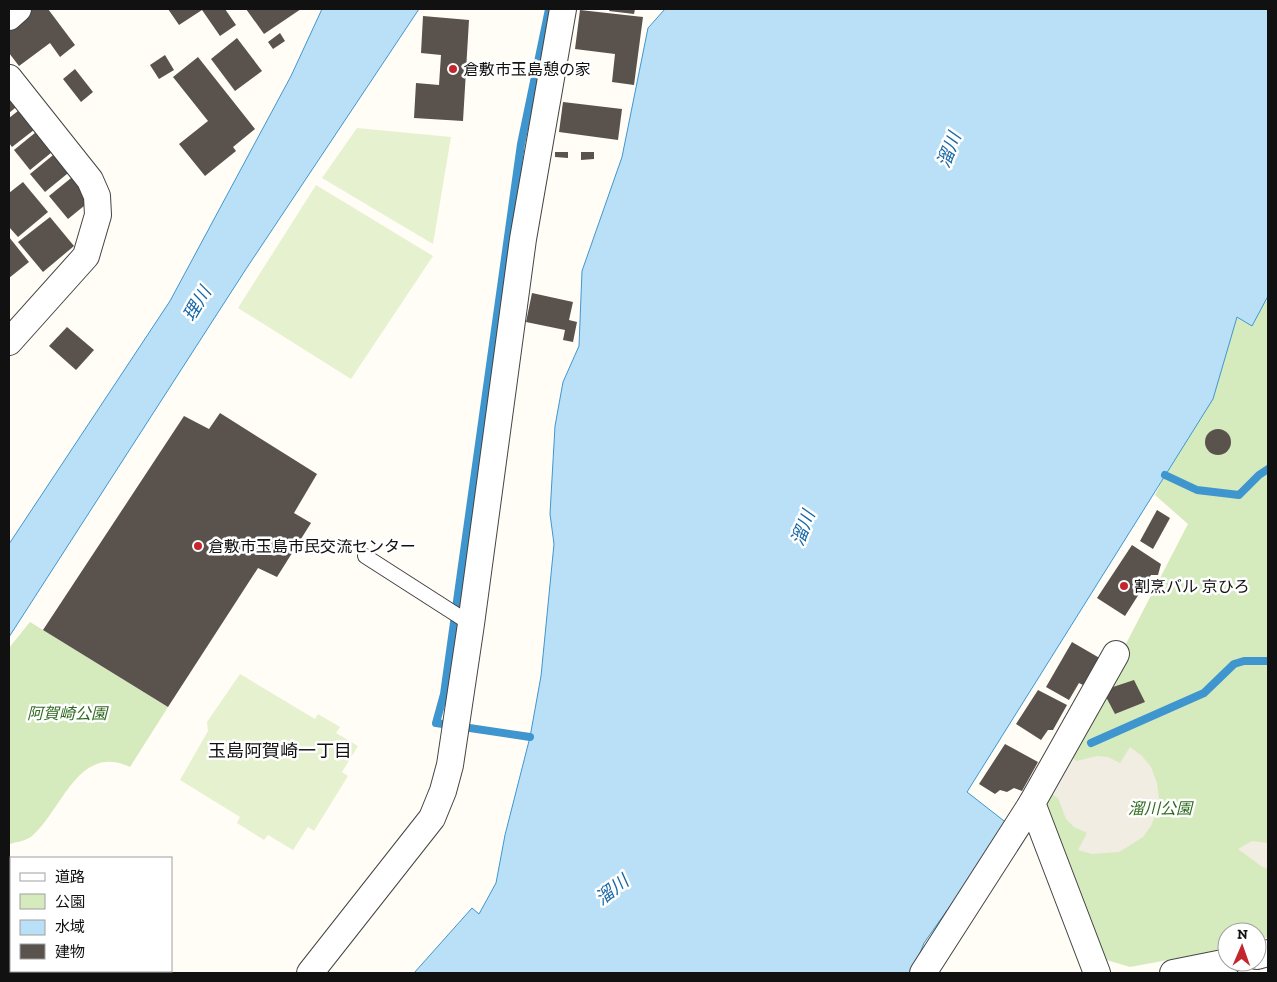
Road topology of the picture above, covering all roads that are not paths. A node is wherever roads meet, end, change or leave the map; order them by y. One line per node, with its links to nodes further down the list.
1 (18, 9): 3 (street)
2 (563, 9): 7 (street)
3 (9, 16)
4 (9, 78): 5 (street)
5 (9, 342)
6 (366, 556): 7 (lane)
7 (471, 624): 11 (street)
8 (1116, 654): 9 (street)
9 (1032, 803): 12 (street); 13 (street)
10 (1217, 964): 14 (street)
11 (310, 973)
12 (923, 973)
13 (1097, 973)
14 (1173, 973)

